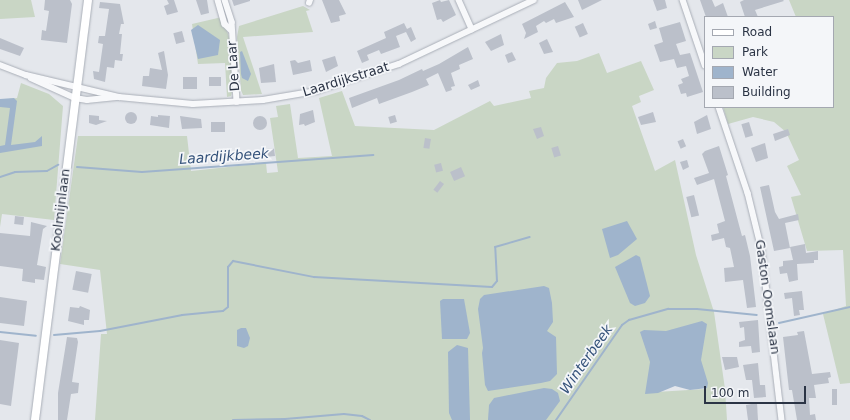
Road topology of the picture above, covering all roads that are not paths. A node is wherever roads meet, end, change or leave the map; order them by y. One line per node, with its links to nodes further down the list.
1 (88, 0): 12 (main road, Koolmijnlaan)
2 (218, 0): 8 (street, De Laar)
3 (225, 0): 8 (street, De Laar)
4 (459, 0): 7 (street)
5 (534, 0): 7 (street, Laardijkstraat)
6 (683, 0): 9 (street)
7 (472, 29): 15 (street, Laardijkstraat)
8 (231, 30): 15 (street, De Laar)
9 (704, 62)
10 (0, 65): 11 (street)
11 (26, 75): 12 (street, Laardijkstraat); 14 (street)
12 (77, 86): 13 (street, Laardijkstraat); 14 (main road, Koolmijnlaan)
13 (119, 97): 14 (street, Laardijkstraat); 15 (street, Laardijkstraat)
14 (75, 98): 17 (main road, Koolmijnlaan)
15 (237, 102)
16 (719, 108): 18 (street, Gaston Oomslaan)
17 (35, 420)
18 (782, 420)

